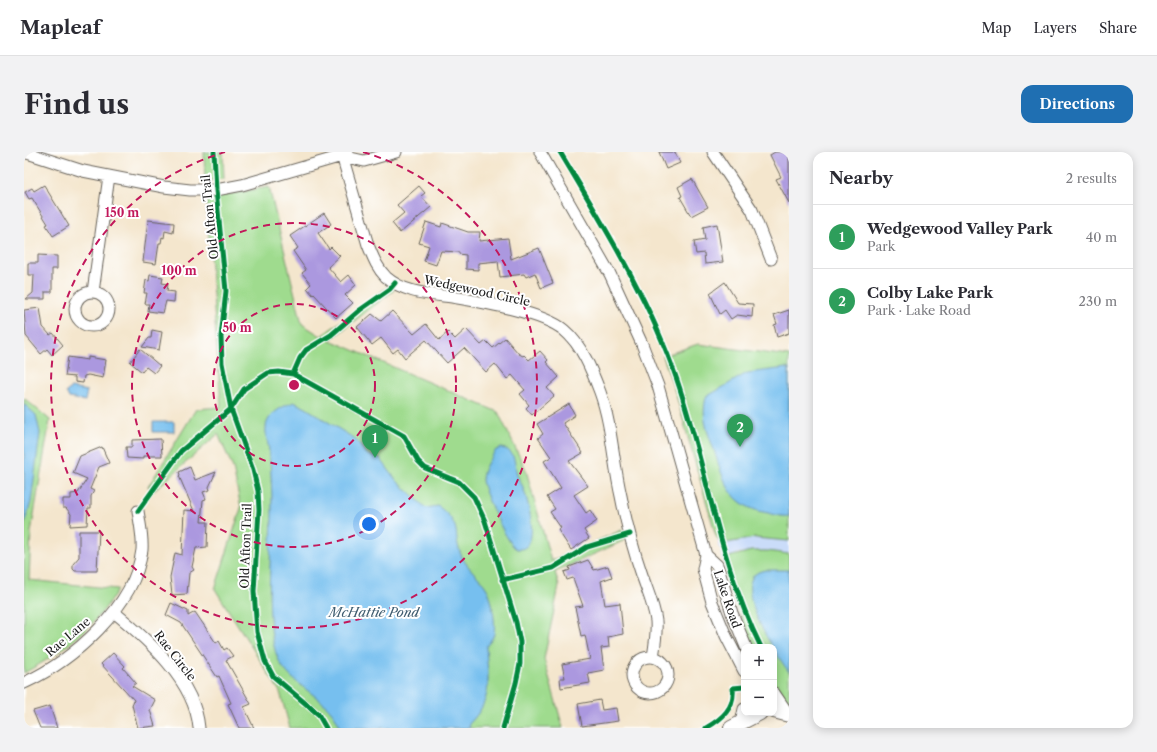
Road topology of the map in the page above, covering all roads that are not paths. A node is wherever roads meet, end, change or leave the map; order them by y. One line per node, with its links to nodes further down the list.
1 (24, 152): 6 (street)
2 (396, 152): 5 (street)
3 (540, 152): 10 (street, Lake Road)
4 (713, 152): 7 (street)
5 (343, 153): 6 (street); 13 (street, Wedgewood Circle)
6 (109, 176): 8 (street)
7 (771, 259)
8 (93, 292)
9 (138, 511): 11 (street, Rae Lane)
10 (706, 556): 12 (street, Lake Road); 14 (street, Lake Road)
11 (114, 612): 15 (street, Rae Lane); 21 (street, Rae Circle)
12 (745, 644)
13 (653, 657)
14 (741, 665)
15 (24, 684)
16 (777, 697): 18 (street)
17 (777, 712): 18 (main road)
18 (789, 715)
19 (753, 716): 20 (main road)
20 (739, 722)
21 (199, 728)

